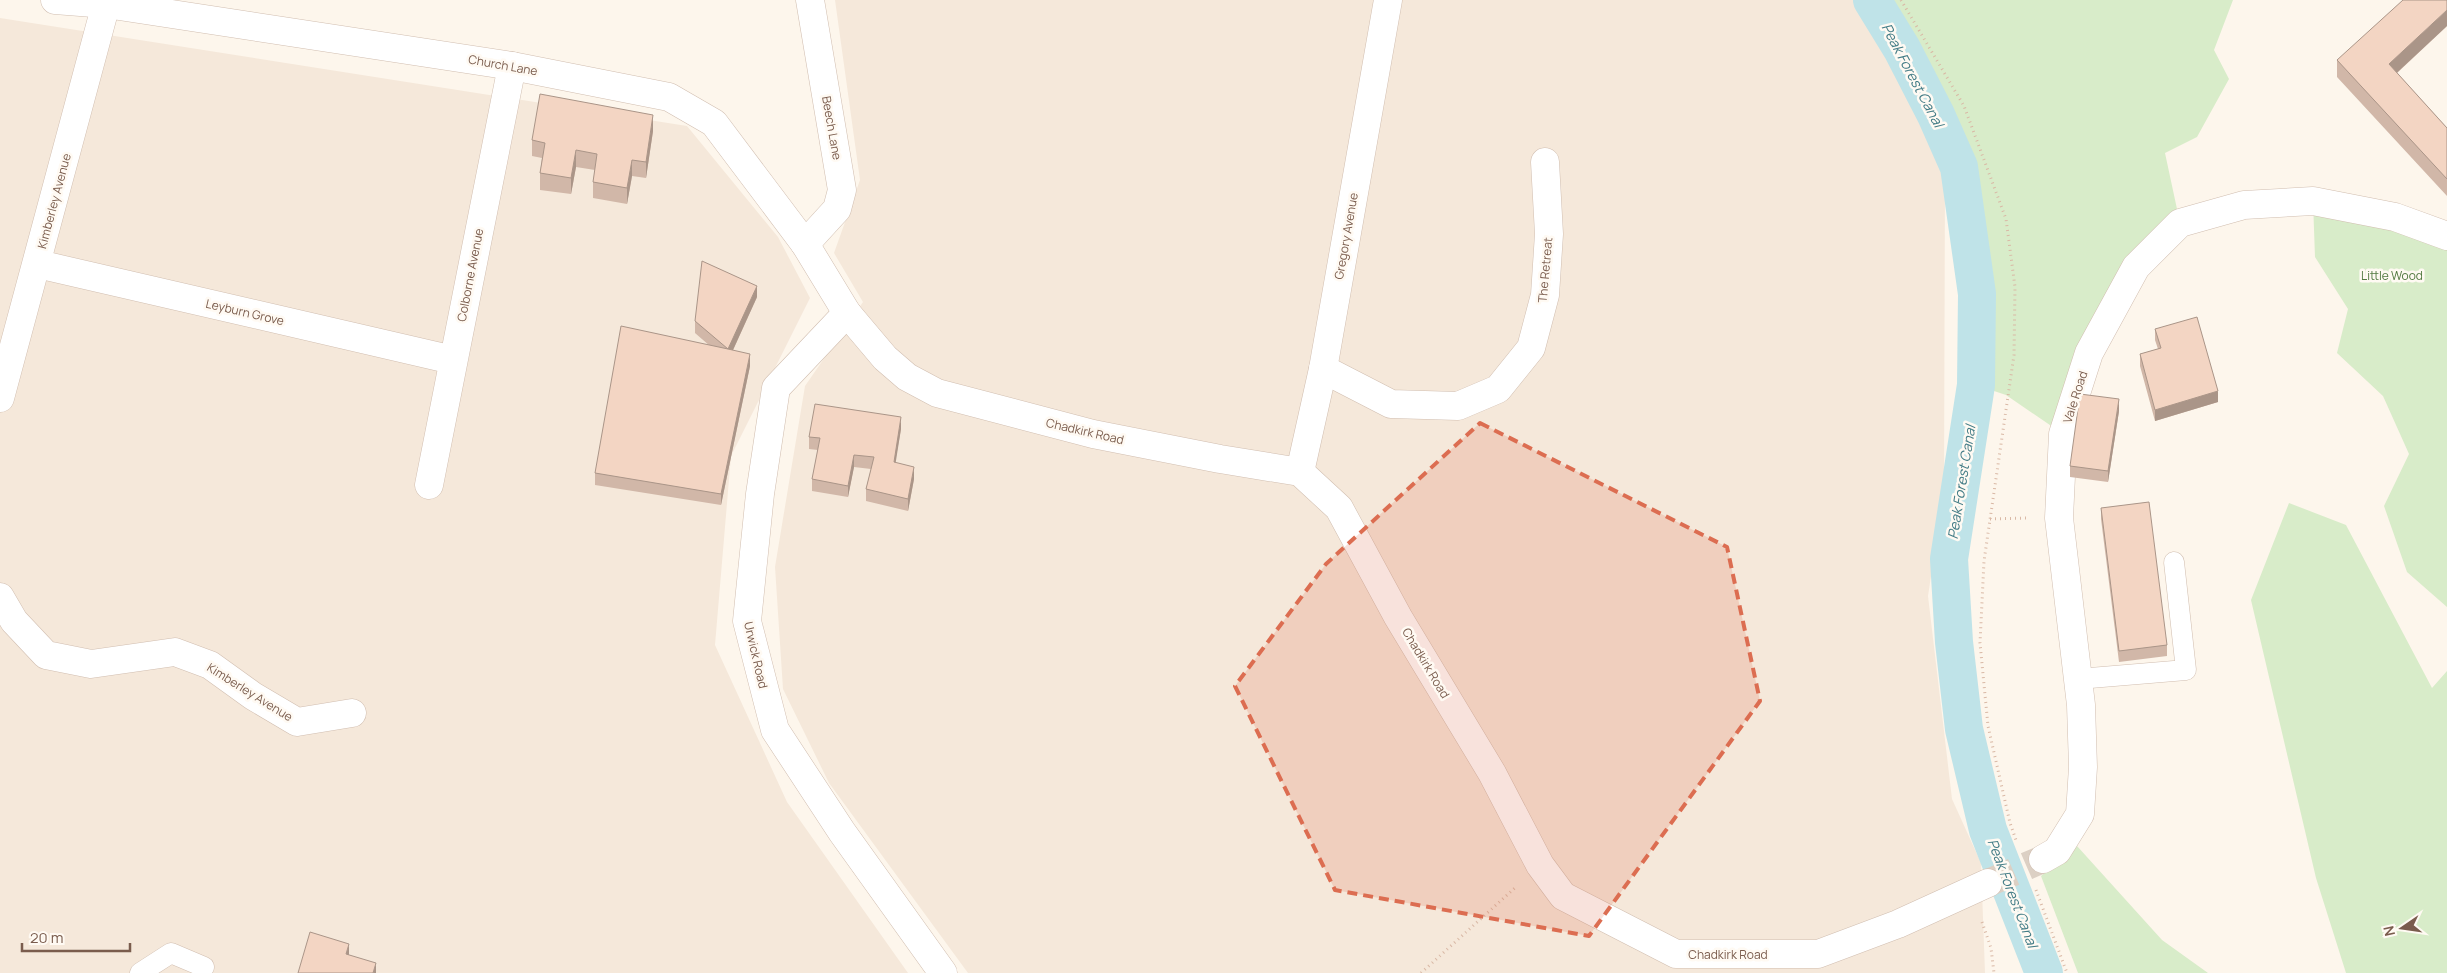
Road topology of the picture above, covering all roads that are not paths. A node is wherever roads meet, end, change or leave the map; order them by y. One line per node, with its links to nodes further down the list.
1 (55, 0): 4 (street, Church Lane)
2 (810, 0): 8 (street, Beech Lane)
3 (1388, 0): 12 (street, Gregory Avenue)
4 (106, 4): 5 (street, Church Lane); 9 (street, Kimberley Avenue)
5 (512, 66): 8 (street, Church Lane); 11 (street, Colborne Avenue)
6 (1545, 162): 12 (street, The Retreat)
7 (2447, 236): 18 (street, Vale Road)
8 (805, 244): 10 (street, Church Lane)
9 (38, 264): 11 (street, Leyburn Grove); 13 (street, Kimberley Avenue)
10 (847, 313): 14 (street, Chadkirk Road); 24 (street, Urwick Road)
11 (453, 360): 15 (street, Colborne Avenue)
12 (1323, 369): 14 (street, Gregory Avenue)
13 (0, 398)
14 (1300, 472): 22 (street, Chadkirk Road)
15 (429, 485)
16 (2174, 562): 18 (lane)
17 (0, 596): 19 (street, Kimberley Avenue)
18 (2078, 679): 20 (street, Vale Road)
19 (352, 713)
20 (2031, 854)
21 (1980, 887): 22 (street, Chadkirk Road)
22 (1678, 963)
23 (204, 967): 25 (lane)
24 (932, 968)
25 (140, 973)

